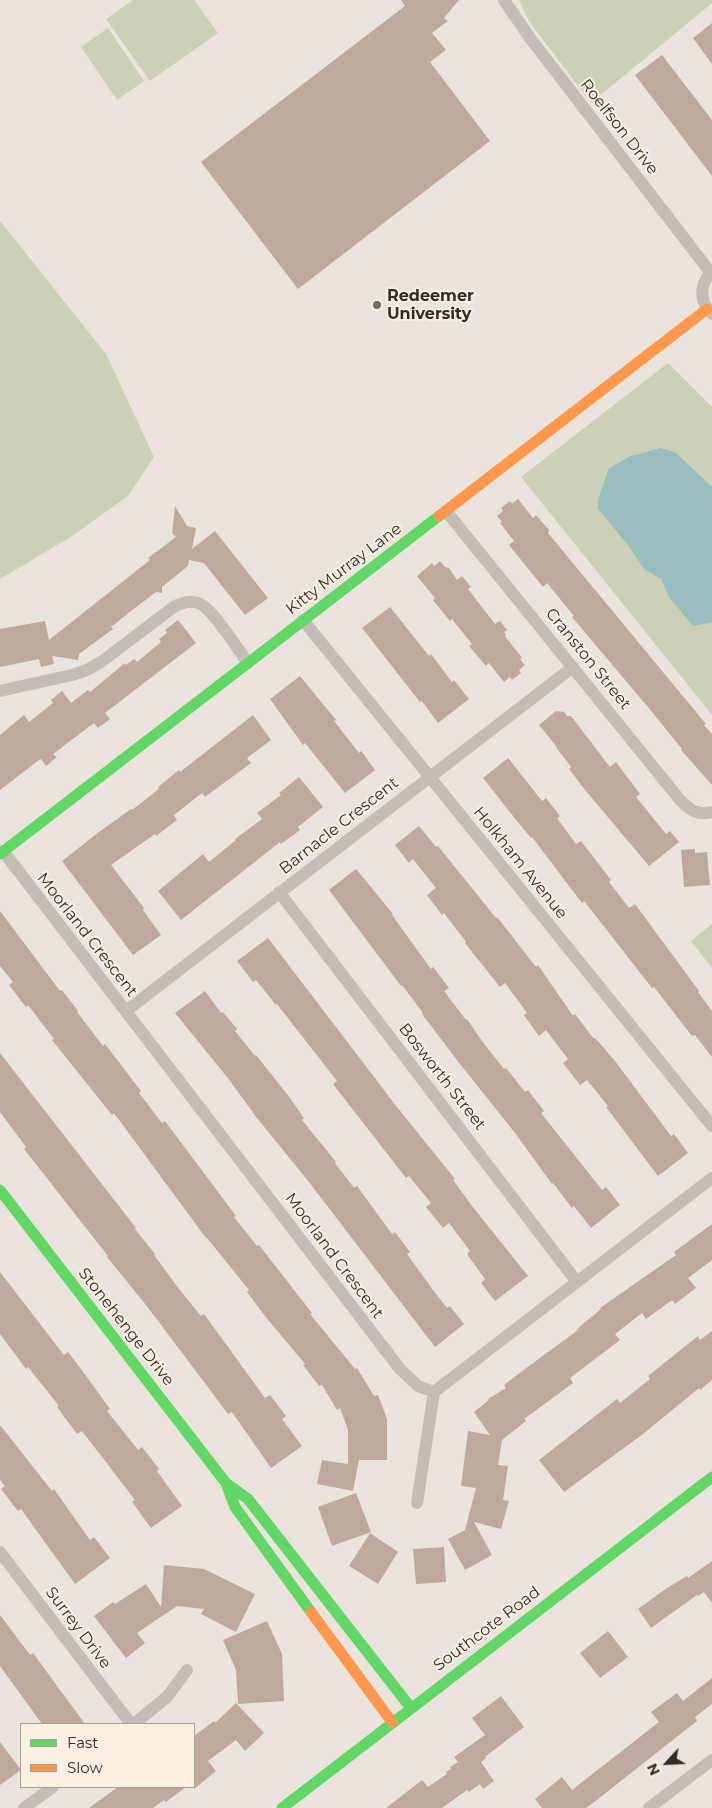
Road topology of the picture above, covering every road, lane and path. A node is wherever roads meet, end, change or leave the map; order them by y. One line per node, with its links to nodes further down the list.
1 (504, 0): 2 (street, Roelfson Drive)
2 (711, 272): 3 (street)
3 (710, 312): 4 (street, Kitty Murray Lane)
4 (446, 511): 5 (street, Kitty Murray Lane); 7 (street, Cranston Street)
5 (303, 620): 6 (street, Kitty Murray Lane); 9 (street, Holkham Avenue)
6 (248, 663): 8 (street); 11 (street, Kitty Murray Lane)
7 (573, 667): 9 (street, Barnacle Crescent); 10 (street, Cranston Street)
8 (0, 691)
9 (430, 777): 12 (street, Barnacle Crescent); 14 (street, Holkham Avenue)
10 (712, 812)
11 (2, 853): 13 (street, Moorland Crescent)
12 (279, 892): 13 (street, Barnacle Crescent); 17 (street, Bosworth Street)
13 (126, 1011): 18 (street, Moorland Crescent)
14 (712, 1126)
15 (712, 1178): 17 (street)
16 (0, 1190): 20 (street, Stonehenge Drive)
17 (577, 1282): 18 (street)
18 (434, 1392): 21 (street)
19 (712, 1477): 24 (street, Southcote Road)
20 (226, 1483): 24 (street, Stonehenge Drive); 25 (street, Stonehenge Drive)
21 (417, 1503)
22 (0, 1552): 26 (street, Surrey Drive)
23 (188, 1670): 27 (street)
24 (411, 1708): 25 (street, Southcote Road)
25 (392, 1722): 31 (street, Southcote Road)
26 (131, 1723)
27 (133, 1723)
28 (712, 1760): 32 (street)
29 (52, 1788): 30 (street)
30 (24, 1808)
31 (282, 1808)
32 (649, 1808)

